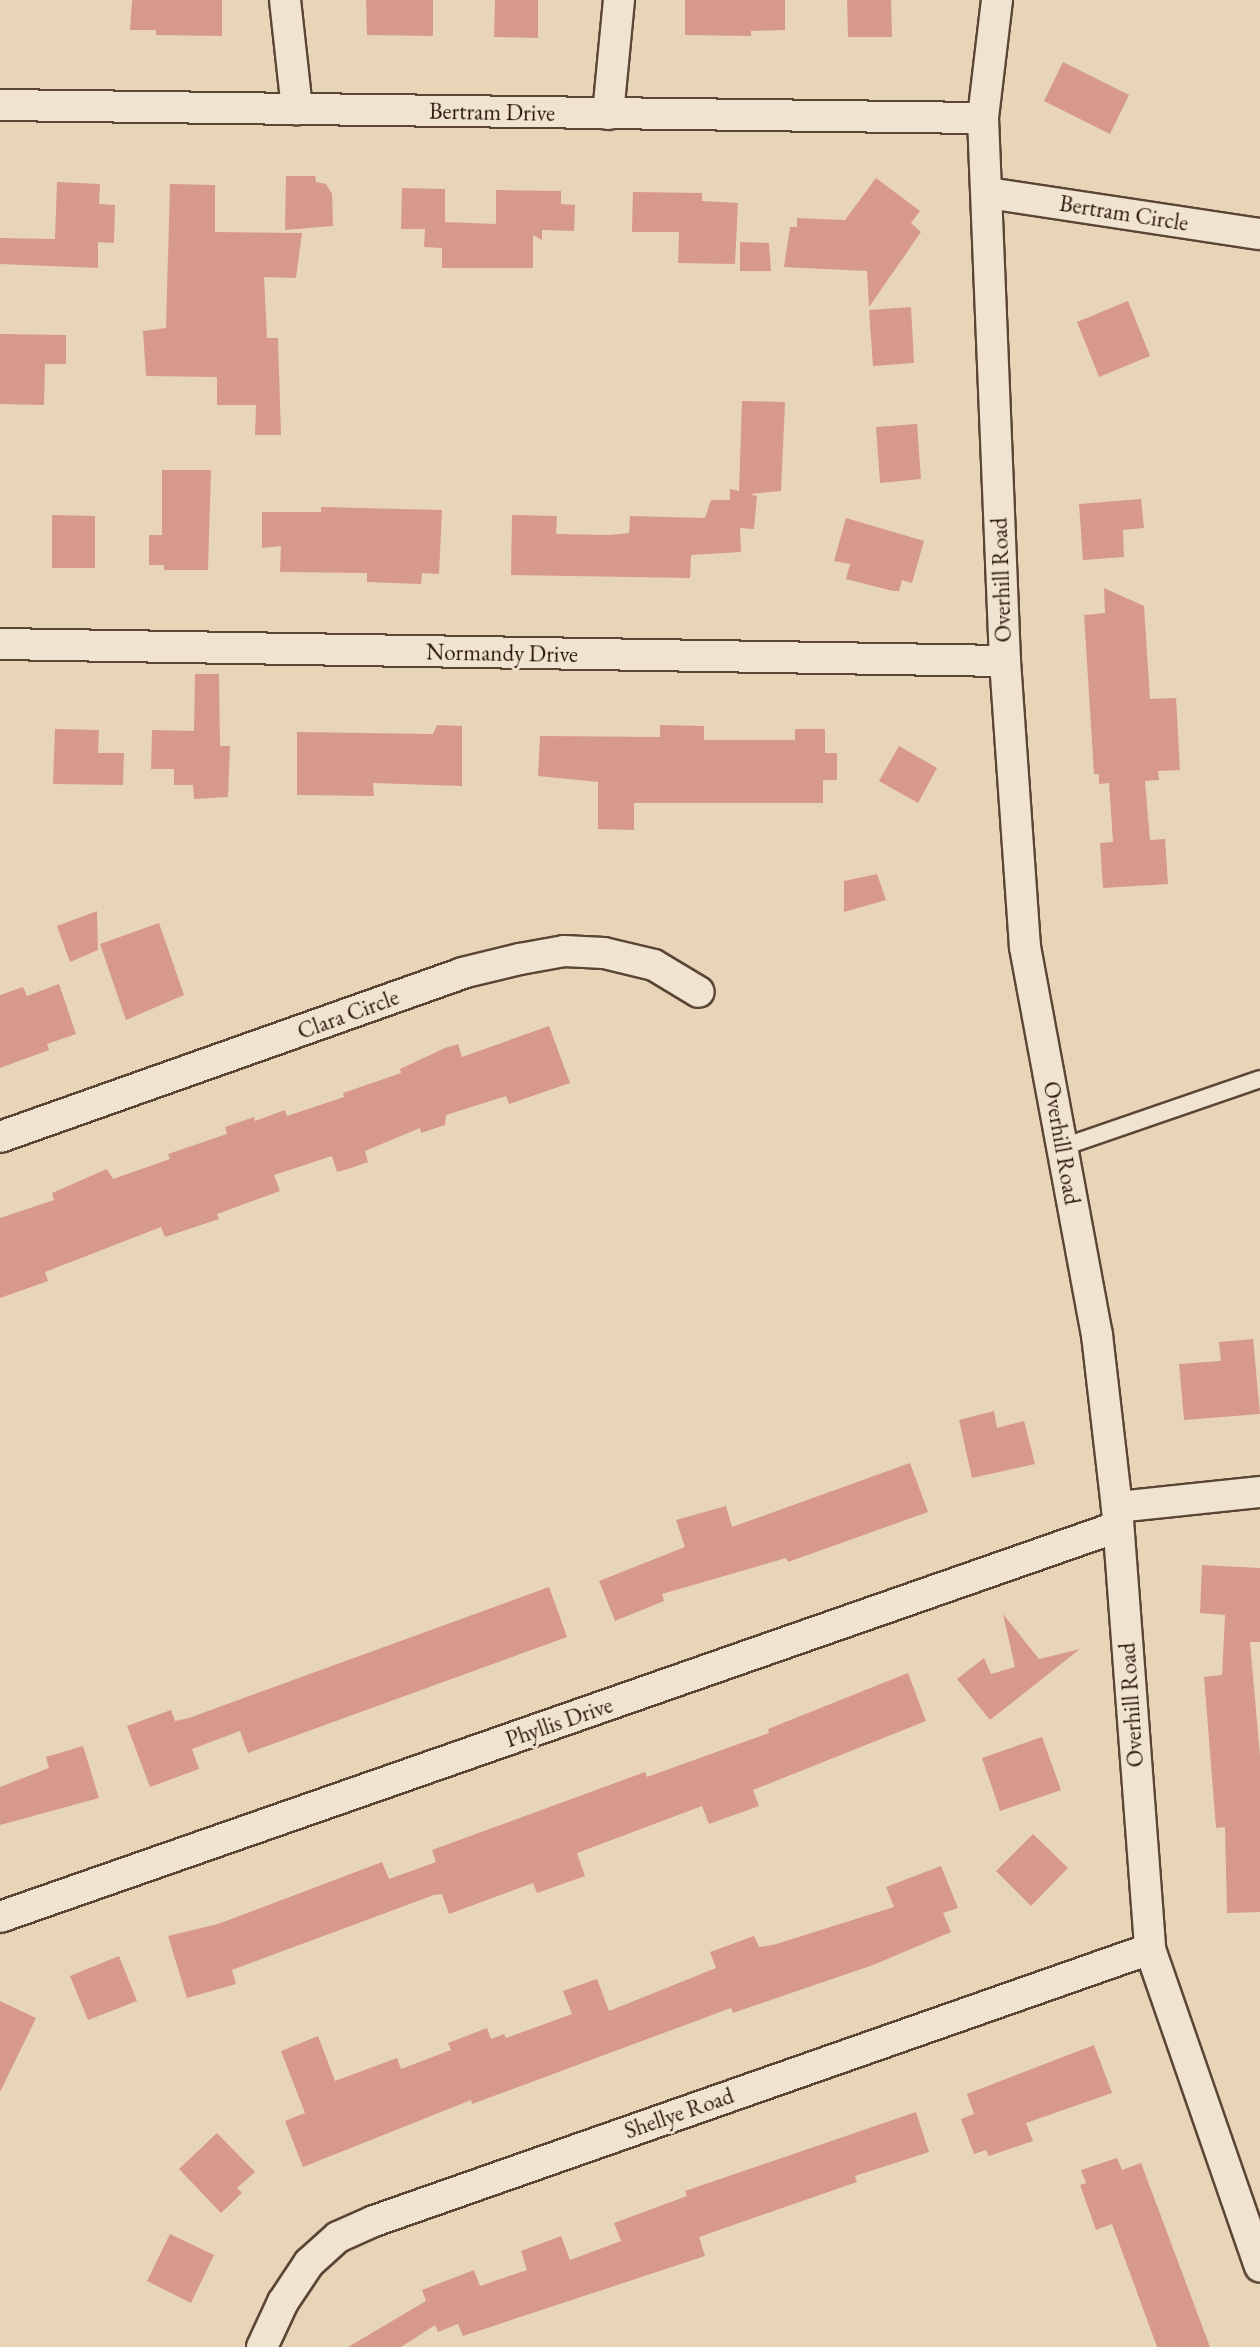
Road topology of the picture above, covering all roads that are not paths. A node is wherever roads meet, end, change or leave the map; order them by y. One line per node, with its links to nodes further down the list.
1 (285, 0): 5 (street)
2 (619, 0): 6 (street)
3 (997, 0): 7 (street, Overhill Road)
4 (0, 105): 5 (street, Bertram Drive)
5 (297, 109): 6 (street, Bertram Drive)
6 (608, 114): 7 (street, Bertram Drive)
7 (983, 118): 8 (street, Overhill Road)
8 (988, 193): 9 (street, Bertram Circle); 11 (street, Overhill Road)
9 (1260, 234)
10 (0, 644): 11 (street, Normandy Drive)
11 (1005, 661): 15 (street, Overhill Road)
12 (698, 992): 14 (street, Clara Circle)
13 (1260, 1079): 15 (lane)
14 (0, 1137)
15 (1063, 1147): 17 (street, Overhill Road)
16 (1260, 1492): 17 (street, Phyllis Drive)
17 (1117, 1517): 18 (street, Phyllis Drive); 19 (street, Overhill Road)
18 (0, 1917)
19 (1150, 1949): 20 (street, Overhill Road); 21 (street, Shellye Road)
20 (1260, 2267)
21 (262, 2347)

